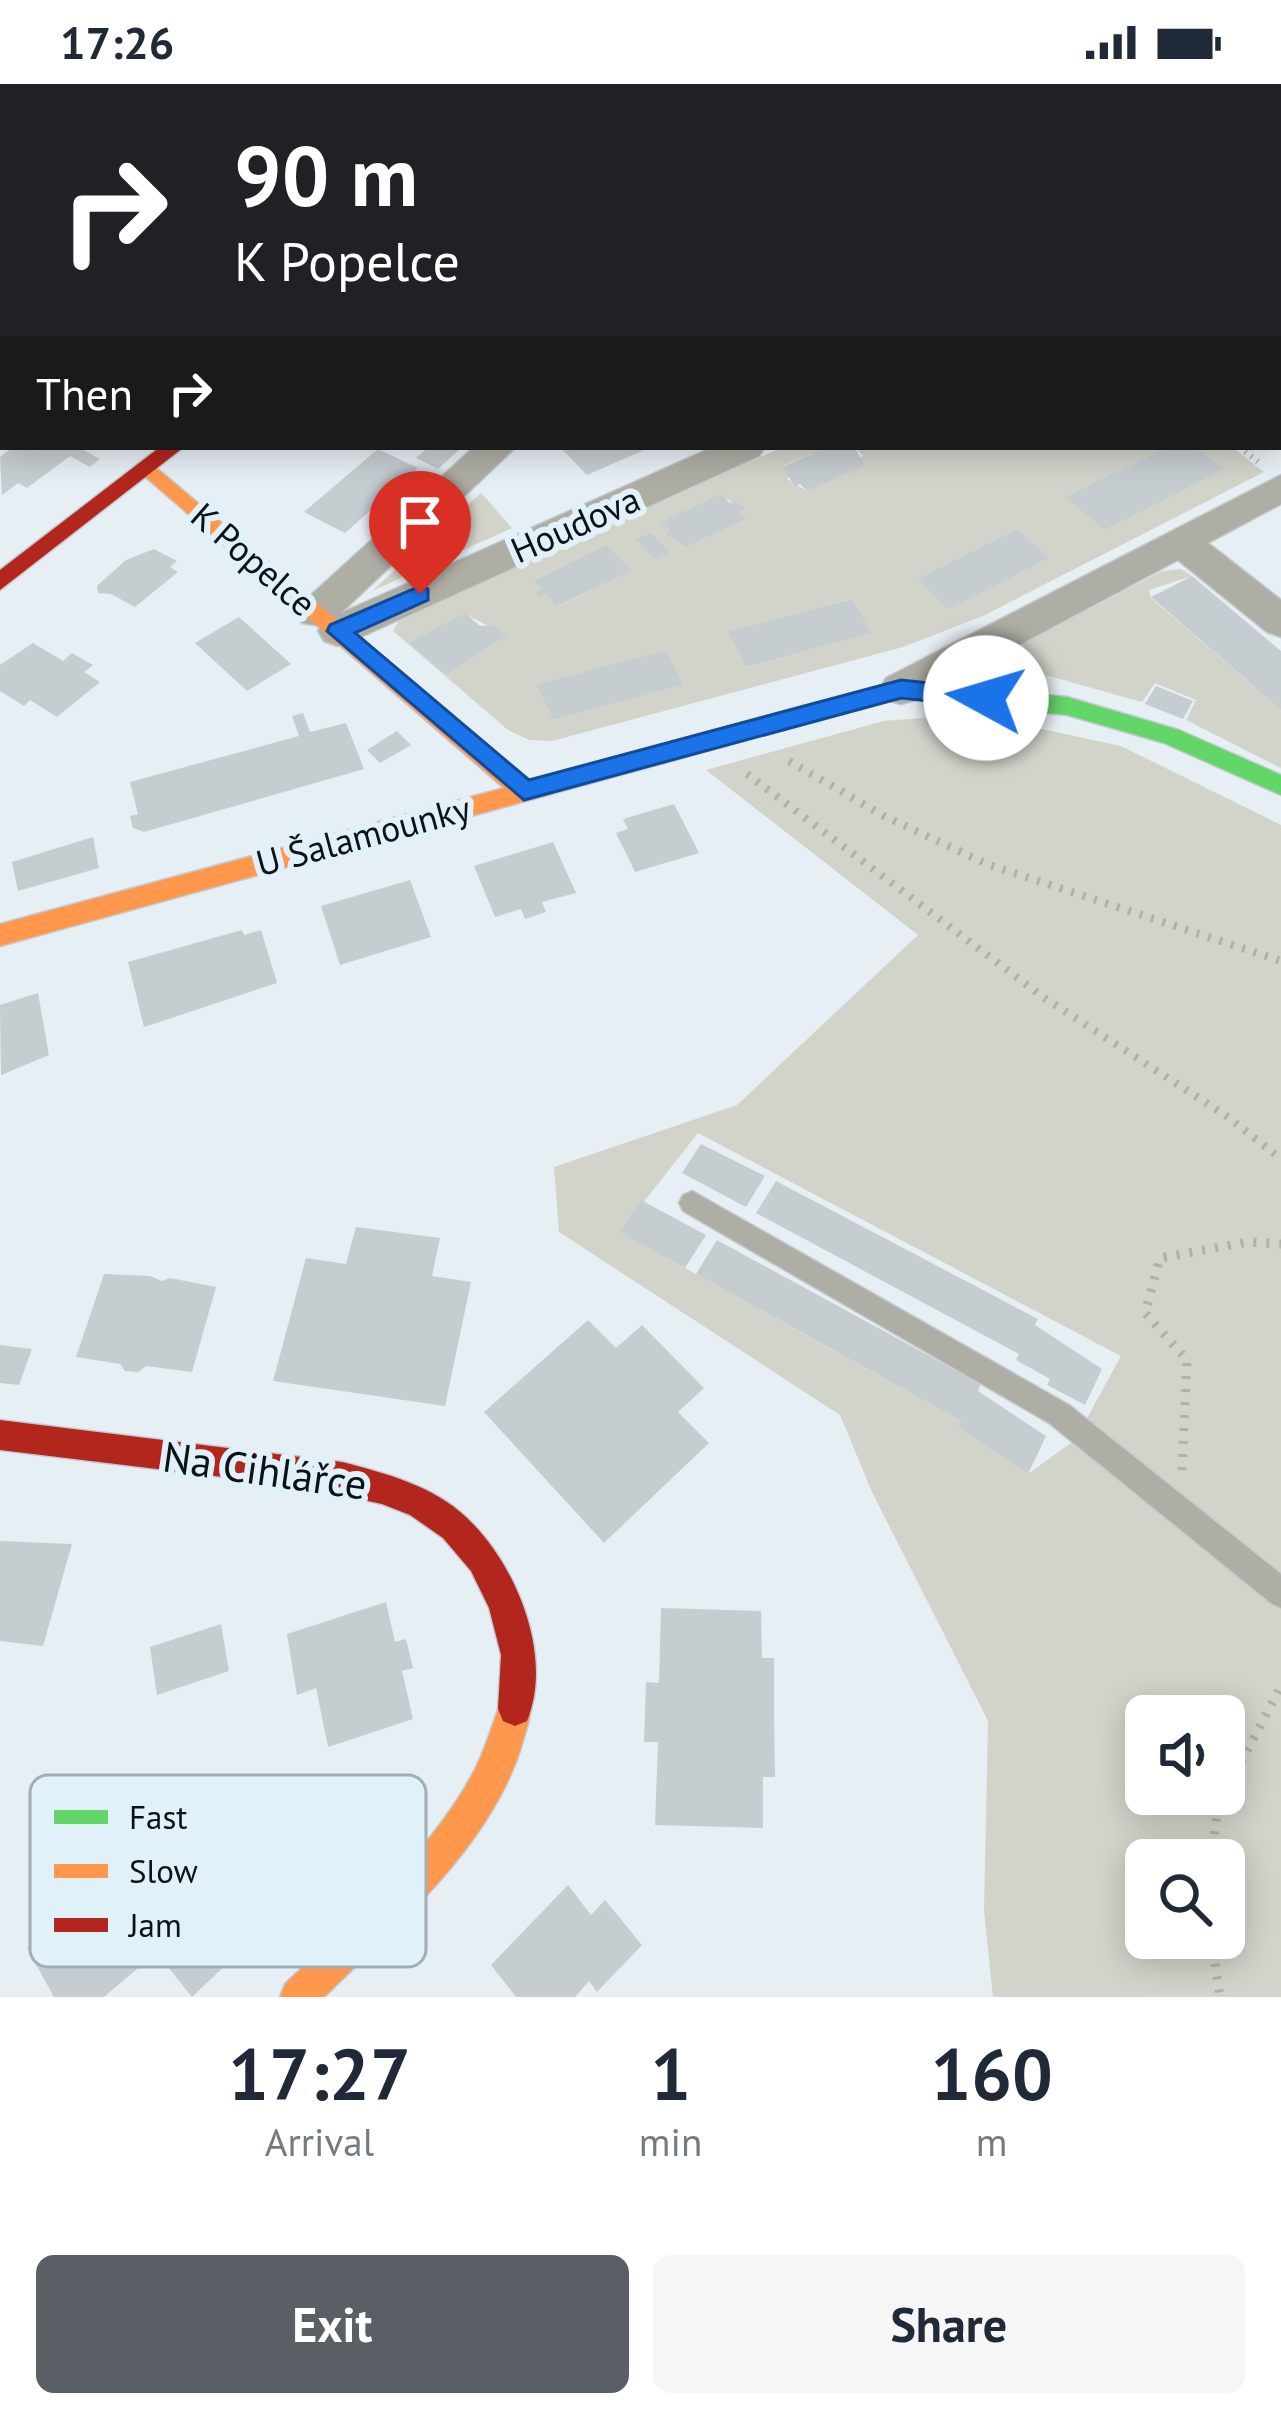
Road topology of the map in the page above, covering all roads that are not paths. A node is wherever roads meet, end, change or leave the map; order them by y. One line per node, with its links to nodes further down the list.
1 (170, 450): 4 (street)
2 (493, 450): 8 (street)
3 (739, 450): 8 (street, Houdova)
4 (148, 468): 7 (street); 8 (street, K Popelce)
5 (1281, 488): 6 (street)
6 (1180, 541): 9 (street); 10 (street)
7 (0, 582)
8 (327, 622): 12 (street, K Popelce)
9 (1281, 622)
10 (901, 689): 11 (street, U Šalamounky); 12 (street, U Šalamounky)
11 (1281, 786)
12 (524, 790): 13 (street, U Šalamounky)
13 (0, 935)
14 (692, 1204): 16 (lane)
15 (0, 1436): 17 (street, Na Cihlářce)
16 (1281, 1594)
17 (426, 1862)
18 (326, 1967): 19 (street, Na Cihlářce)
19 (298, 1997)

